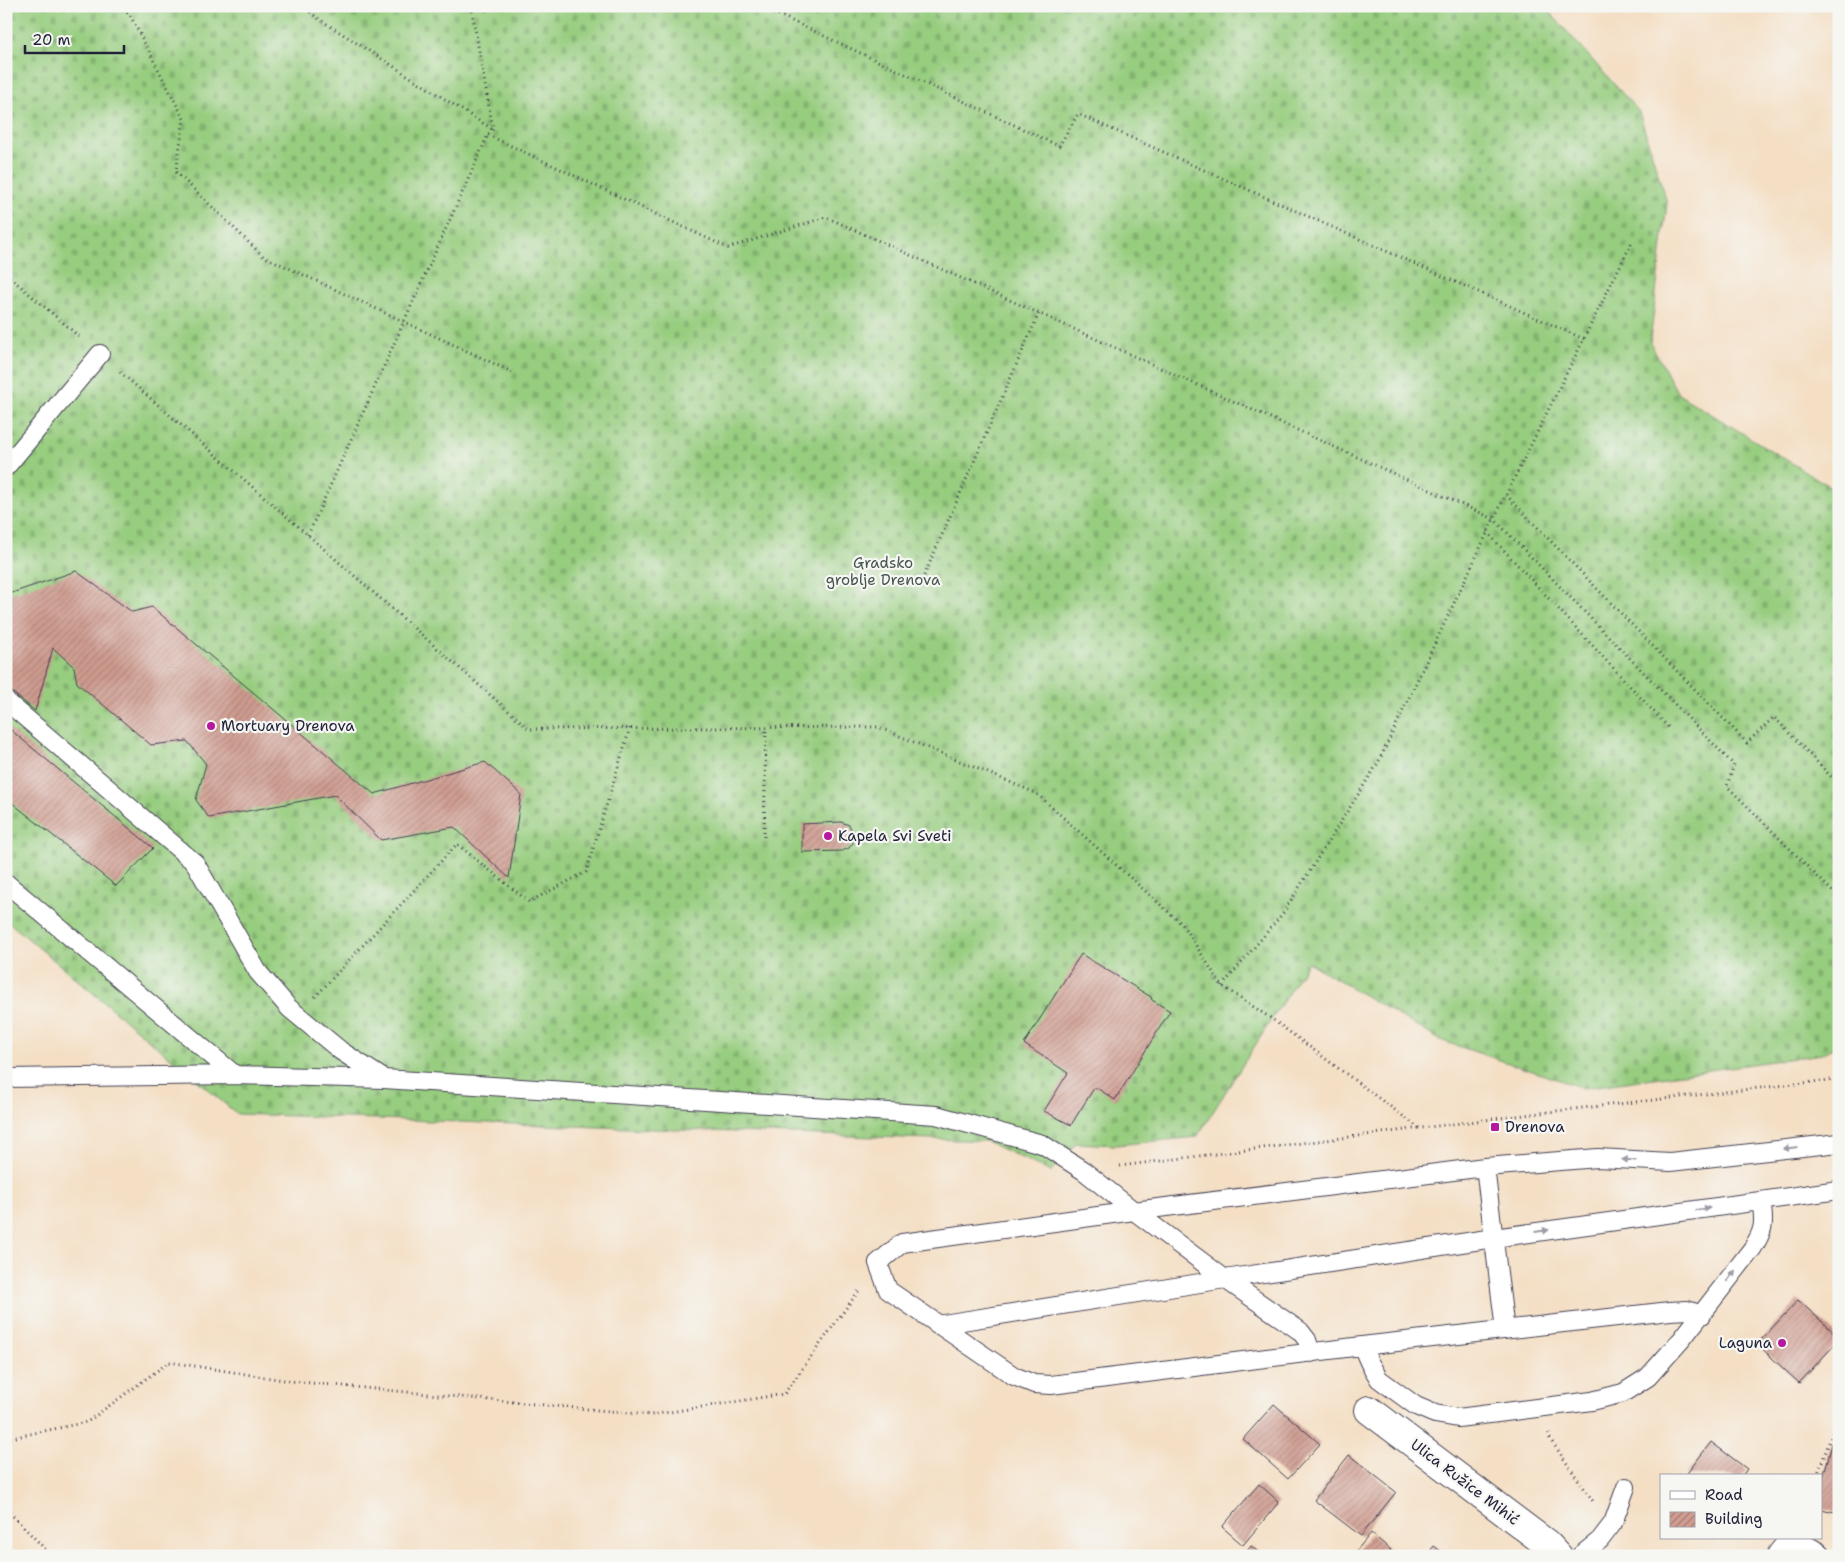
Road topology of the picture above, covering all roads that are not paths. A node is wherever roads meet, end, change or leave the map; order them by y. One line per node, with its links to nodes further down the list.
1 (100, 354): 2 (lane)
2 (6, 467)
3 (6, 701): 7 (lane)
4 (6, 883): 5 (lane)
5 (235, 1075): 6 (lane); 7 (lane)
6 (6, 1078)
7 (384, 1079): 12 (lane)
8 (1839, 1143): 9 (lane, one-way to 9)
9 (1485, 1168): 12 (lane); 13 (lane)
10 (1839, 1190): 11 (lane)
11 (1760, 1201): 13 (lane, one-way to 11); 15 (lane, one-way to 11)
12 (1134, 1211): 14 (lane); 16 (lane)
13 (1494, 1238): 14 (lane); 17 (lane)
14 (1224, 1279): 16 (lane); 19 (lane)
15 (1702, 1315): 17 (lane); 18 (lane)
16 (937, 1325): 19 (lane)
17 (1506, 1330): 18 (lane)
18 (1362, 1346): 19 (lane)
19 (1312, 1352)
20 (1369, 1410): 22 (street, Ulica Ružice Mihić)
21 (1626, 1487): 23 (lane)
22 (1558, 1556)
23 (1580, 1556)
24 (1781, 1556): 25 (street)
25 (1816, 1556)

